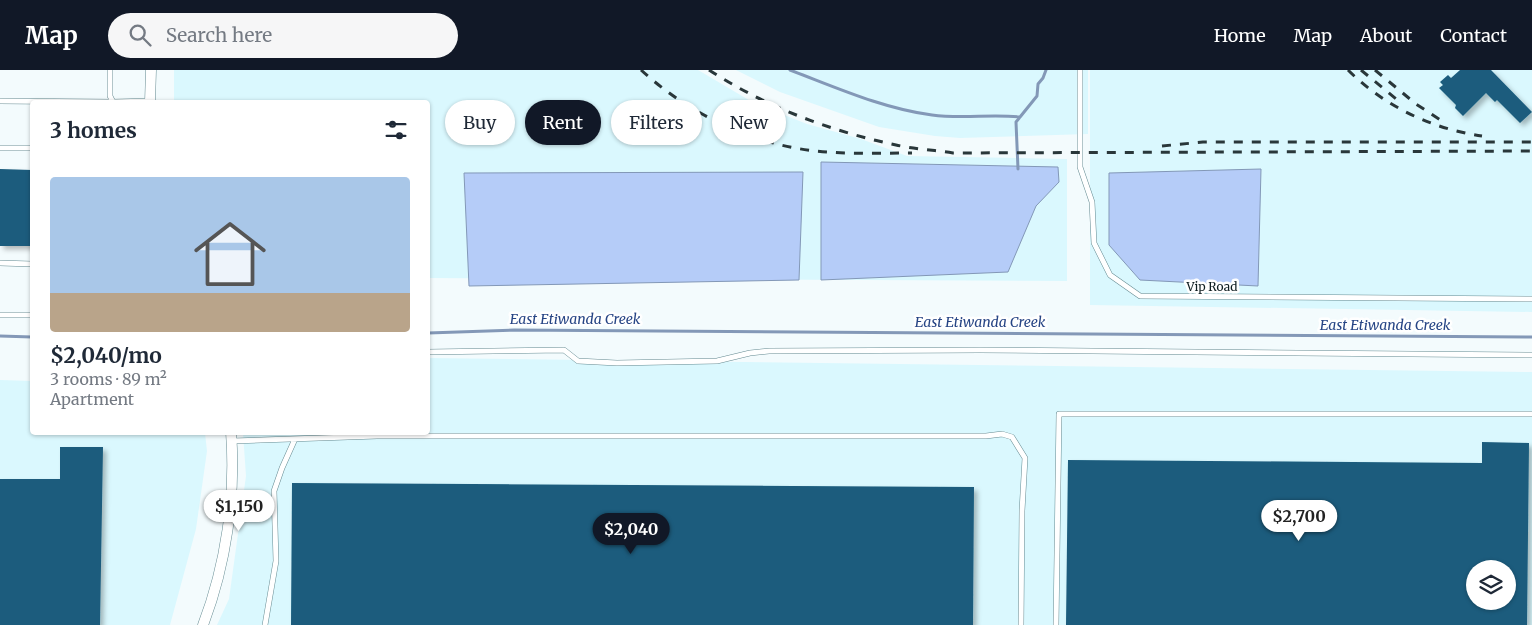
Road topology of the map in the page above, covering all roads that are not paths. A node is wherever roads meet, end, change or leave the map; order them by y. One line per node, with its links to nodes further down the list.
1 (110, 70): 4 (lane)
2 (151, 70): 5 (street)
3 (1080, 70): 12 (lane, Vip Road)
4 (112, 100)
5 (150, 100)
6 (0, 101): 7 (lane)
7 (30, 101)
8 (0, 148): 9 (lane)
9 (30, 148)
10 (0, 264): 11 (lane)
11 (30, 264)
12 (1532, 299)
13 (0, 315): 14 (lane)
14 (30, 315)
15 (430, 352): 16 (lane)
16 (1532, 355)
17 (1532, 414): 23 (lane)
18 (231, 437): 19 (lane); 20 (street)
19 (295, 439): 21 (lane); 22 (lane)
20 (203, 625)
21 (265, 625)
22 (1021, 625)
23 (1056, 625)

